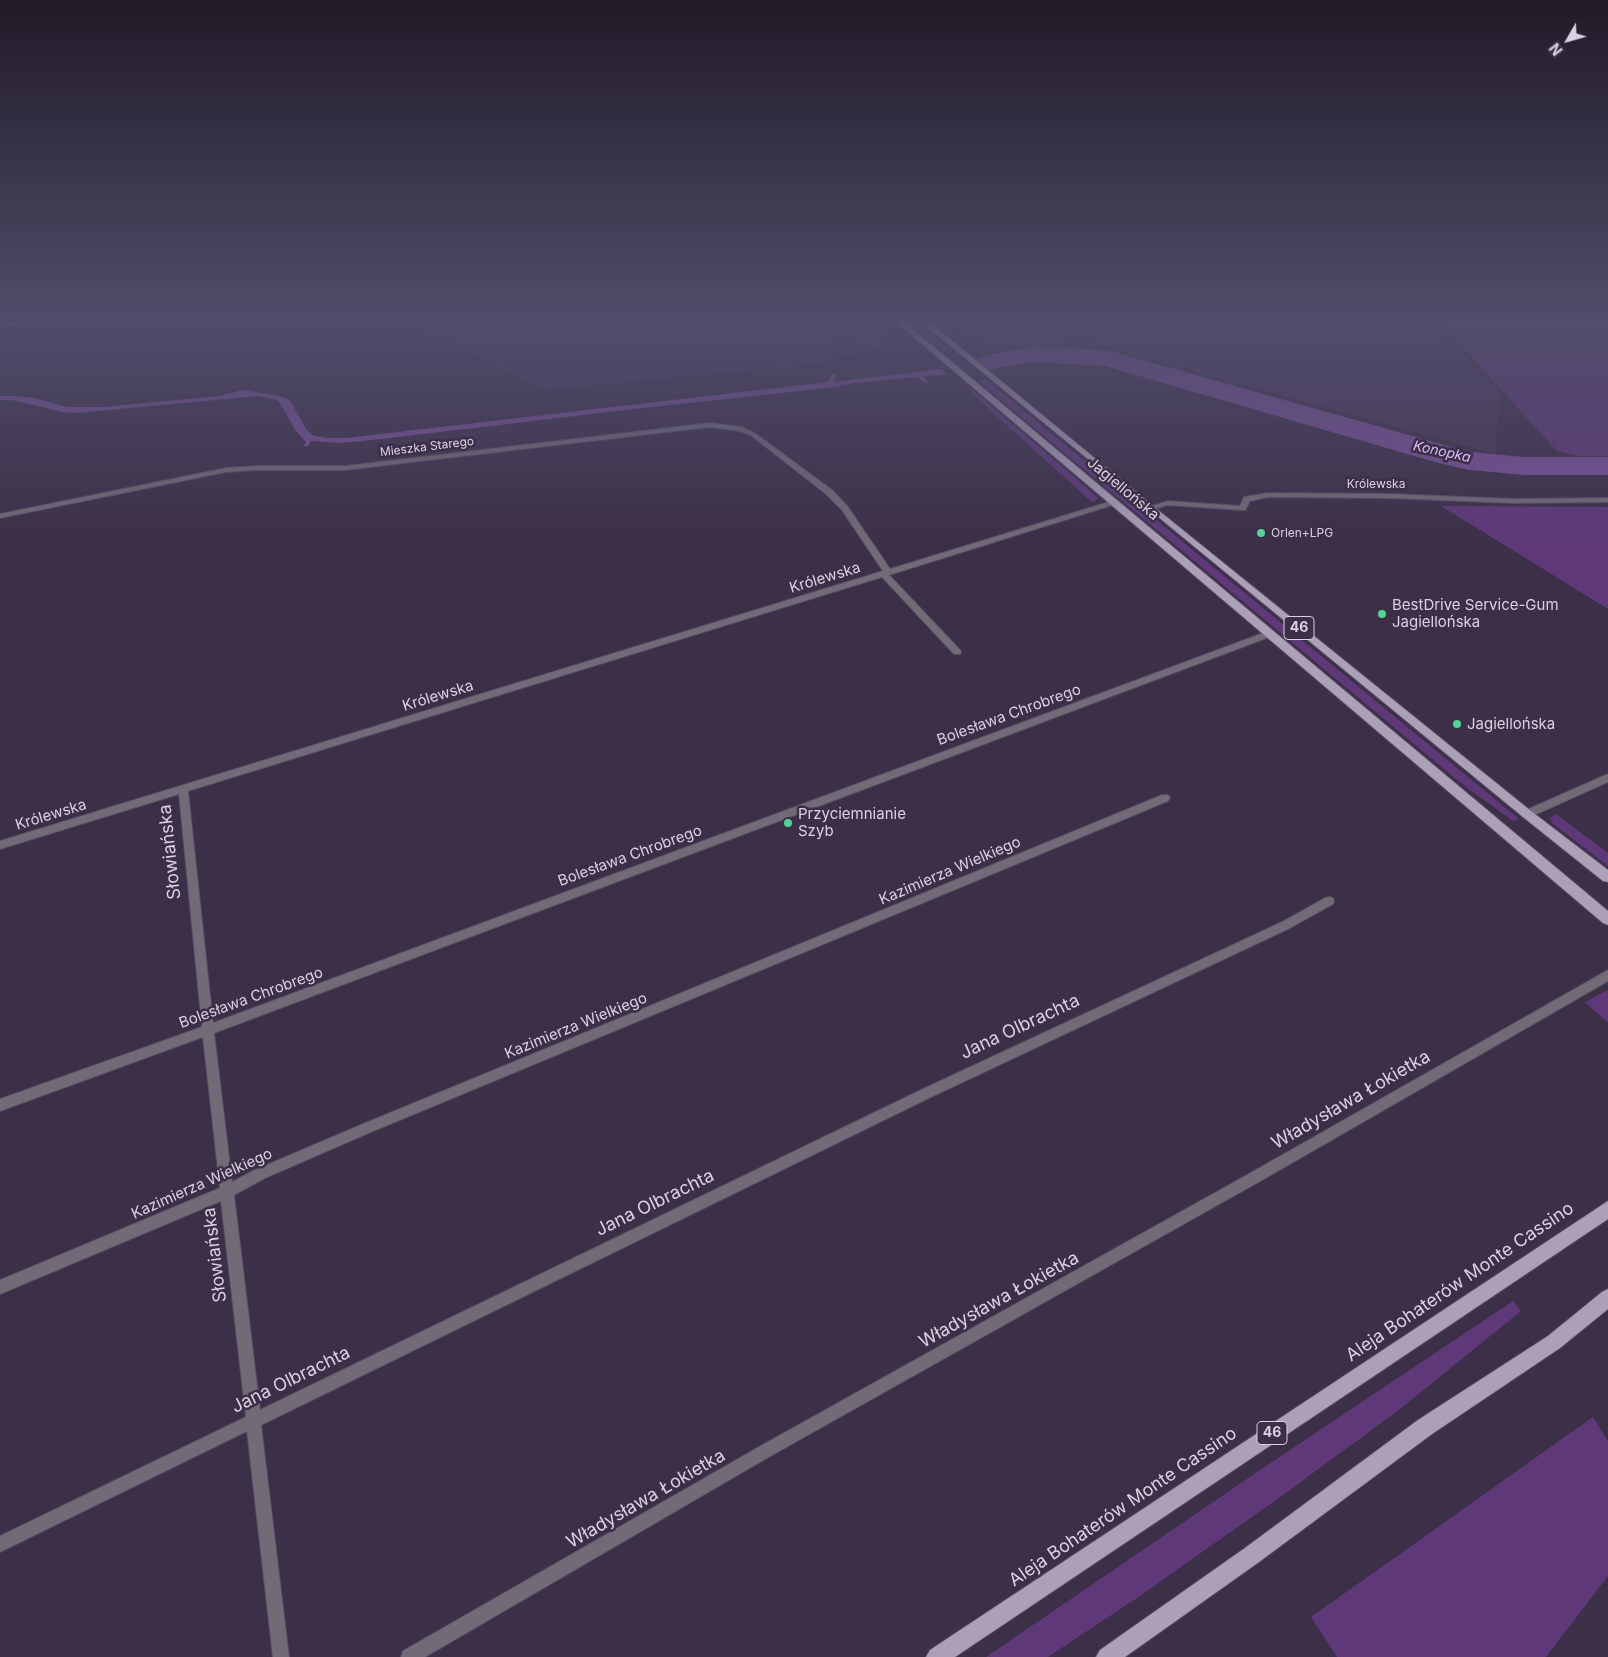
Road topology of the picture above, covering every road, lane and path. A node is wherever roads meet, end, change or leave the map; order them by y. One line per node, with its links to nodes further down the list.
1 (984, 393): 4 (main road, Jagiellońska / 46)
2 (1011, 393): 5 (main road, Jagiellońska / 46)
3 (1608, 500): 5 (street, Królewska)
4 (1115, 503): 7 (street, Królewska); 8 (main road, Jagiellońska / 46)
5 (1150, 508): 13 (main road, Jagiellońska / 46)
6 (0, 516): 7 (street, Mieszka Starego)
7 (886, 573): 9 (street, Królewska); 11 (street, Królewska)
8 (1269, 634): 17 (main road, Jagiellońska / 46); 19 (street, Bolesława Chrobrego)
9 (957, 652)
10 (1608, 778): 13 (street)
11 (183, 789): 14 (street, Królewska); 19 (street, Słowiańska)
12 (1165, 798): 21 (street, Kazimierza Wielkiego)
13 (1526, 814): 15 (main road, Jagiellońska / 46)
14 (0, 845)
15 (1608, 878)
16 (1329, 901): 25 (street, Jana Olbrachta)
17 (1608, 919)
18 (1608, 976): 28 (street, Władysława Łokietka)
19 (208, 1030): 20 (street, Bolesława Chrobrego); 21 (street, Słowiańska)
20 (0, 1105)
21 (227, 1192): 23 (street, Kazimierza Wielkiego); 25 (street, Słowiańska)
22 (1608, 1209): 29 (main road, Aleja Bohaterów Monte Cassino / 46)
23 (0, 1287)
24 (1608, 1298): 30 (main road)
25 (254, 1421): 26 (street, Jana Olbrachta); 27 (street, Słowiańska)
26 (0, 1544)
27 (281, 1657)
28 (409, 1657)
29 (936, 1657)
30 (1107, 1657)

